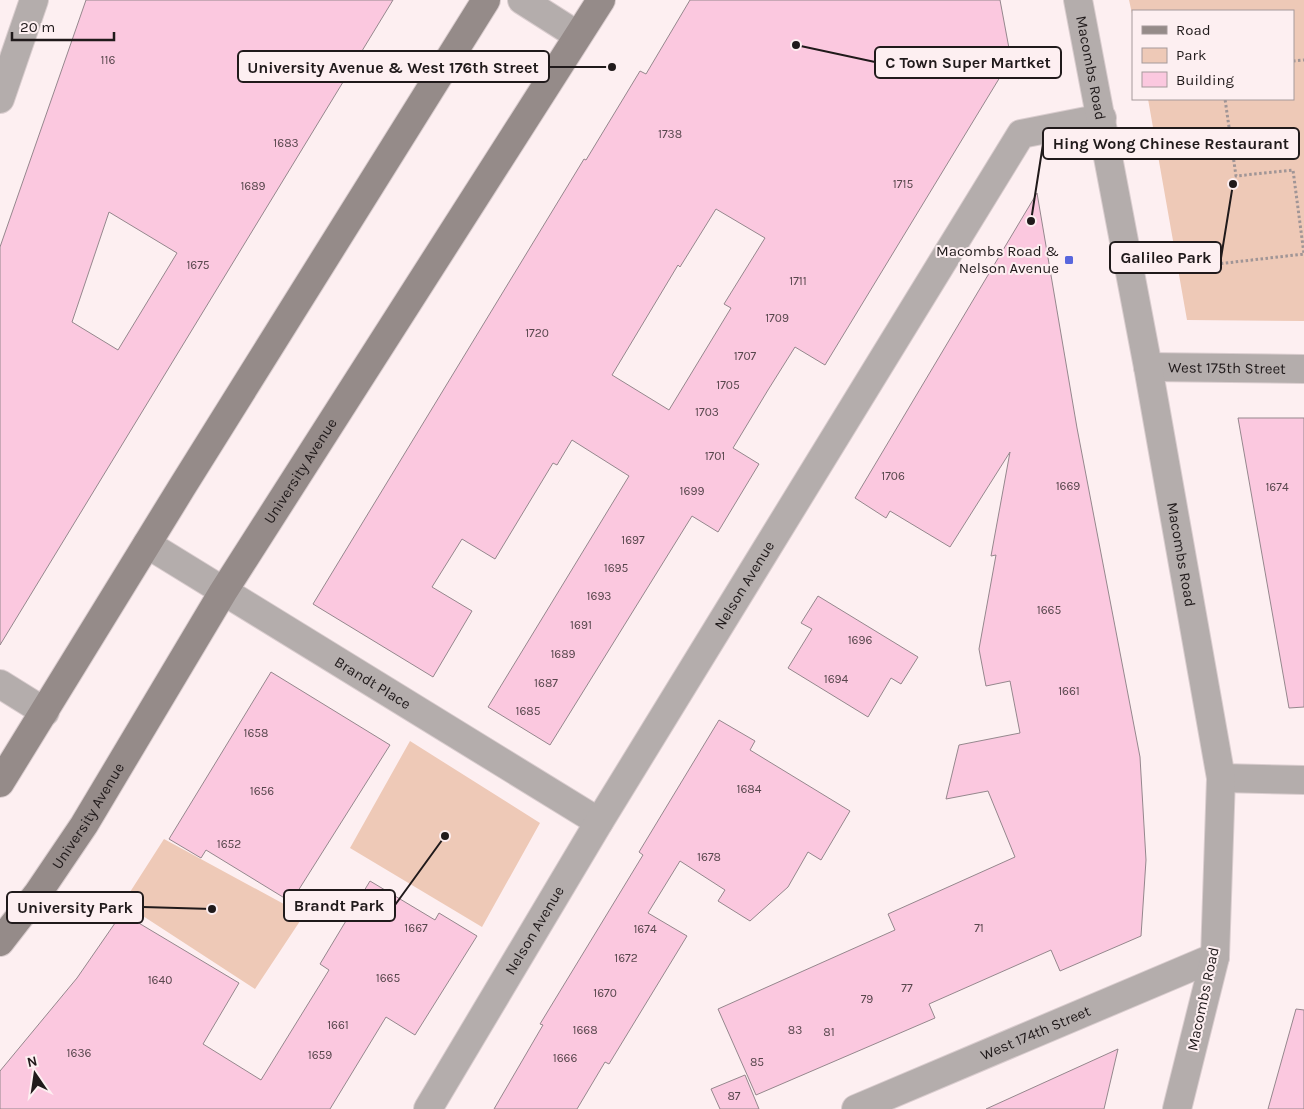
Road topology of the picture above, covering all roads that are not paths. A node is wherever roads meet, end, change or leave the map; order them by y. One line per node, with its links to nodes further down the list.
1 (34, 0): 7 (street)
2 (486, 0): 11 (main road)
3 (522, 0): 6 (street)
4 (601, 0): 6 (main road, University Avenue)
5 (1078, 0): 8 (street, Macombs Road)
6 (577, 35): 12 (main road, University Avenue)
7 (0, 98)
8 (1102, 118): 9 (street, Macombs Road); 18 (street, Nelson Avenue)
9 (1148, 367): 10 (street, West 175th Street); 15 (street, Macombs Road)
10 (1304, 369)
11 (147, 544): 12 (street, Brandt Place); 14 (main road)
12 (223, 592): 18 (street, Brandt Place); 19 (main road, University Avenue)
13 (0, 684): 14 (street)
14 (45, 712): 17 (main road)
15 (1221, 778): 16 (street); 20 (street, Macombs Road)
16 (1304, 780)
17 (0, 783)
18 (599, 822): 21 (street, Nelson Avenue)
19 (0, 942)
20 (1215, 958): 22 (street, West 174th Street); 23 (street, Macombs Road)
21 (428, 1109)
22 (856, 1109)
23 (1178, 1109)

